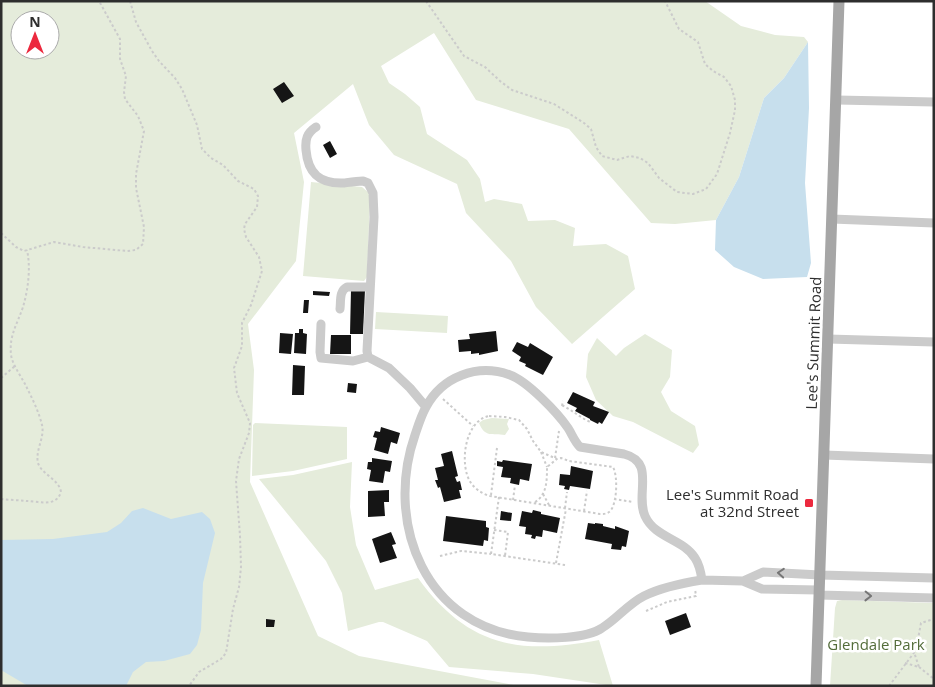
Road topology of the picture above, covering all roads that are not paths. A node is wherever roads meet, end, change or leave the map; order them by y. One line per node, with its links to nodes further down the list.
1 (839, 1): 2 (main road, Lee's Summit Road)
2 (836, 100): 3 (street); 5 (main road, Lee's Summit Road)
3 (934, 102)
4 (316, 127): 7 (street)
5 (832, 219): 6 (street); 10 (main road, Lee's Summit Road)
6 (934, 222)
7 (370, 287): 8 (street); 12 (street)
8 (340, 309)
9 (321, 324): 12 (street)
10 (828, 339): 11 (street); 14 (main road, Lee's Summit Road)
11 (934, 342)
12 (368, 356): 13 (street)
13 (426, 407): 18 (street); 18 (street)
14 (824, 455): 15 (street); 16 (main road, Lee's Summit Road)
15 (934, 459)
16 (820, 575): 17 (street); 19 (street, one-way to 19); 20 (main road, Lee's Summit Road)
17 (934, 578)
18 (698, 581): 19 (street)
19 (743, 581): 20 (street)
20 (819, 593): 21 (street, one-way to 21); 22 (main road, Lee's Summit Road)
21 (934, 598)
22 (816, 686)

